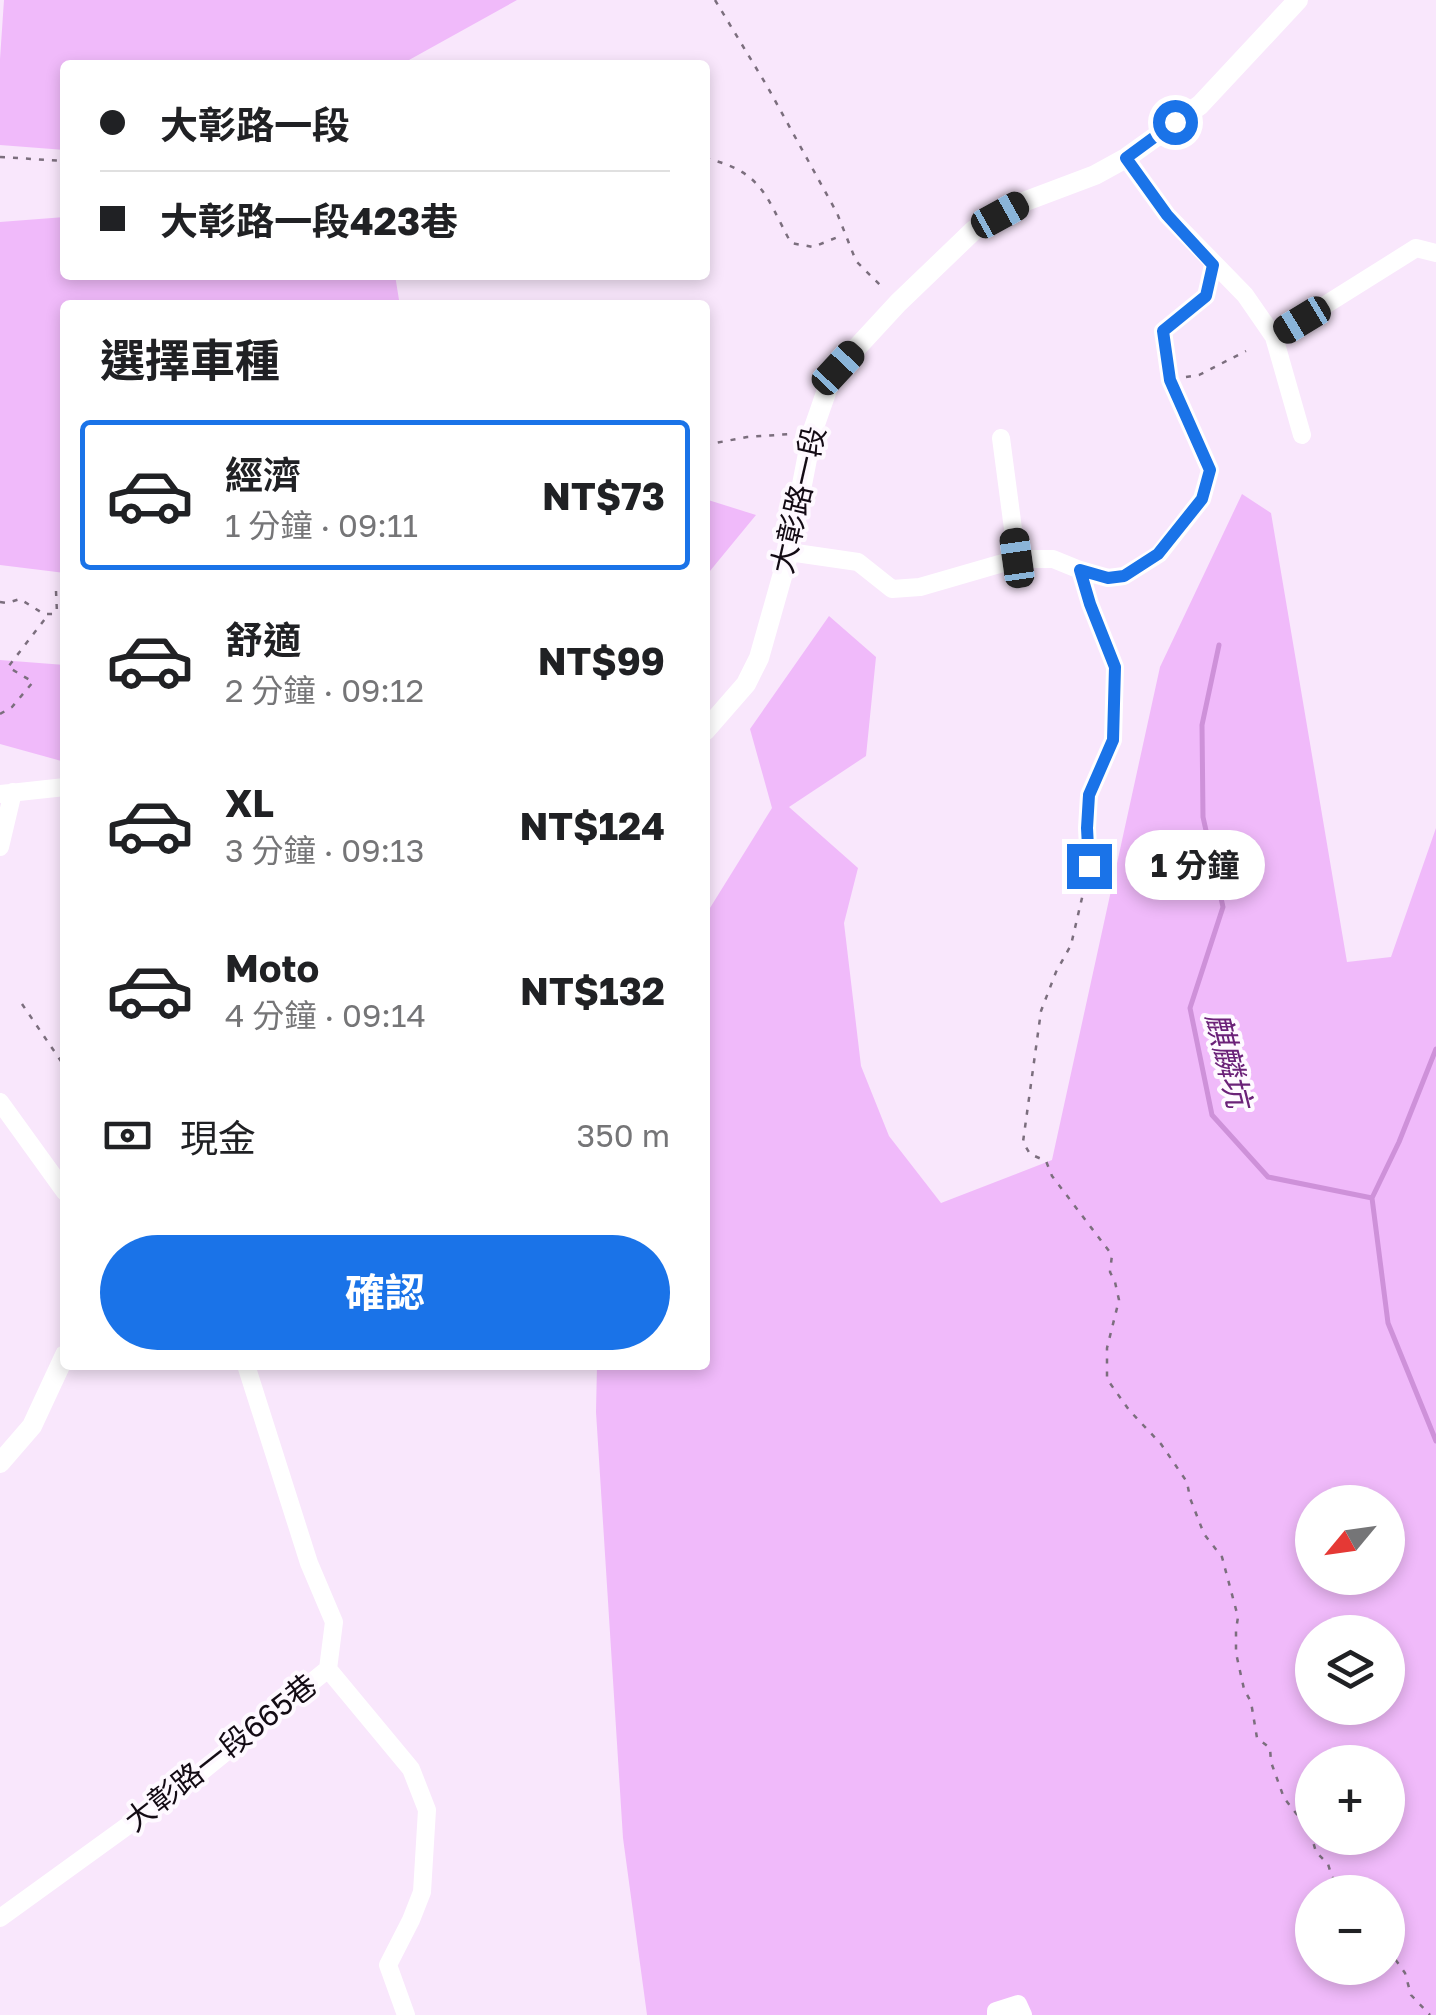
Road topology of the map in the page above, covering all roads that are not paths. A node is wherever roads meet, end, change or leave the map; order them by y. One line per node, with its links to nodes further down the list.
1 (1298, 0): 2 (main road, 大彰路一段)
2 (1126, 158): 4 (lane); 8 (main road, 大彰路一段)
3 (1436, 253): 5 (lane)
4 (1213, 265): 5 (lane); 10 (lane)
5 (1274, 338): 6 (lane)
6 (1302, 436)
7 (1001, 438): 9 (lane)
8 (789, 552): 9 (lane); 11 (main road, 大彰路一段)
9 (1017, 558): 10 (lane)
10 (1080, 570): 15 (lane)
11 (710, 725)
12 (60, 787): 13 (lane)
13 (6, 793): 14 (lane)
14 (0, 847)
15 (1089, 866)
16 (0, 1102): 17 (lane)
17 (60, 1185)
18 (60, 1366): 20 (main road)
19 (248, 1370): 21 (lane, 大彰路一段665巷)
20 (0, 1463)
21 (328, 1669): 22 (lane, 大彰路一段665巷); 23 (lane)
22 (0, 1918)
23 (406, 2015)
24 (996, 2015): 25 (lane)
25 (1024, 2015)

